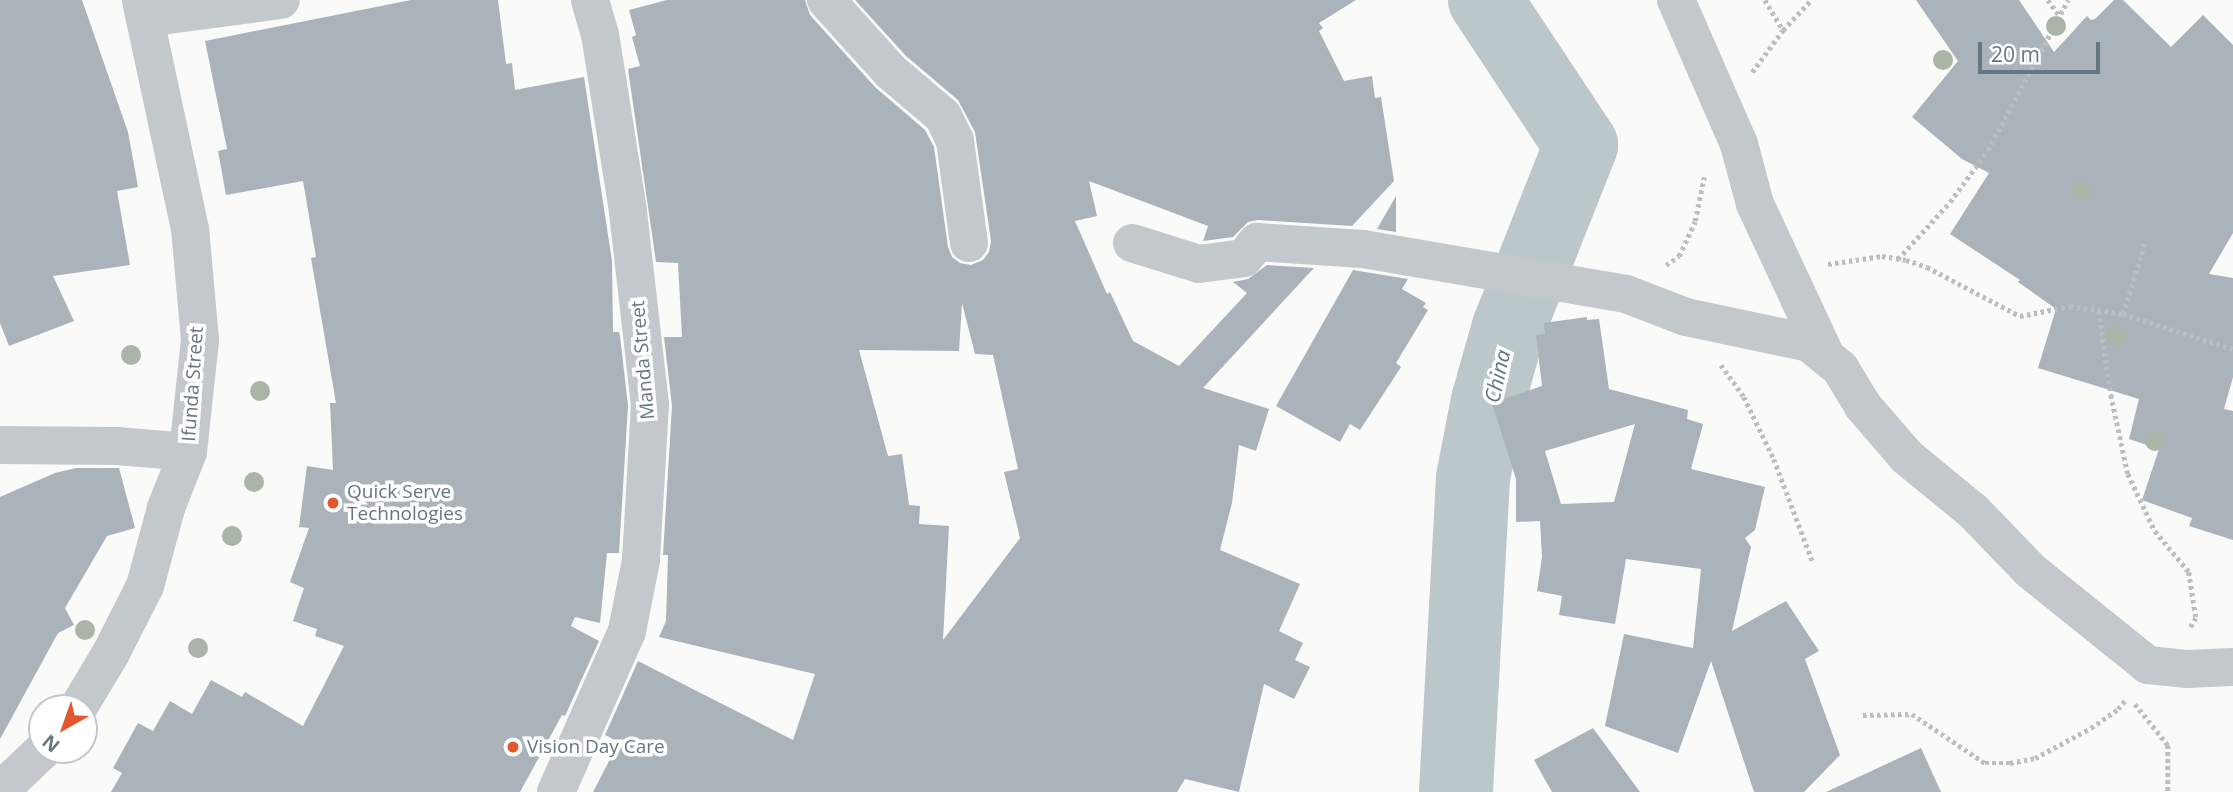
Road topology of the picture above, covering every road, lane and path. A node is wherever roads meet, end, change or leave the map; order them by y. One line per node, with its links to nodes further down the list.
1 (281, 0): 9 (street)
2 (590, 0): 34 (street, Manda Street)
3 (826, 0): 15 (street)
4 (1676, 0): 12 (street)
5 (1765, 0): 11 (path)
6 (1811, 0): 11 (path)
7 (2048, 0): 10 (path)
8 (2068, 0): 10 (path)
9 (144, 9): 26 (street, Ifunda Street)
10 (2059, 15): 17 (path)
11 (1783, 30): 12 (path)
12 (1724, 109): 18 (street)
13 (1707, 169): 19 (path)
14 (2145, 242): 21 (path)
15 (969, 243)
16 (1132, 243): 19 (street)
17 (1898, 259): 18 (path); 20 (path)
18 (1787, 275): 24 (street)
19 (1633, 296): 22 (street)
20 (2099, 311): 21 (path); 28 (path)
21 (2123, 314): 23 (path)
22 (1686, 317): 24 (street); 27 (path)
23 (2233, 349)
24 (1824, 352): 28 (street)
25 (0, 445): 26 (street)
26 (188, 452): 30 (street, Ifunda Street)
27 (1813, 563)
28 (2148, 666): 29 (street)
29 (2233, 667)
30 (86, 694)
31 (1863, 715): 35 (path)
32 (33, 764): 33 (street)
33 (16, 787)
34 (556, 792)
35 (2168, 792)

